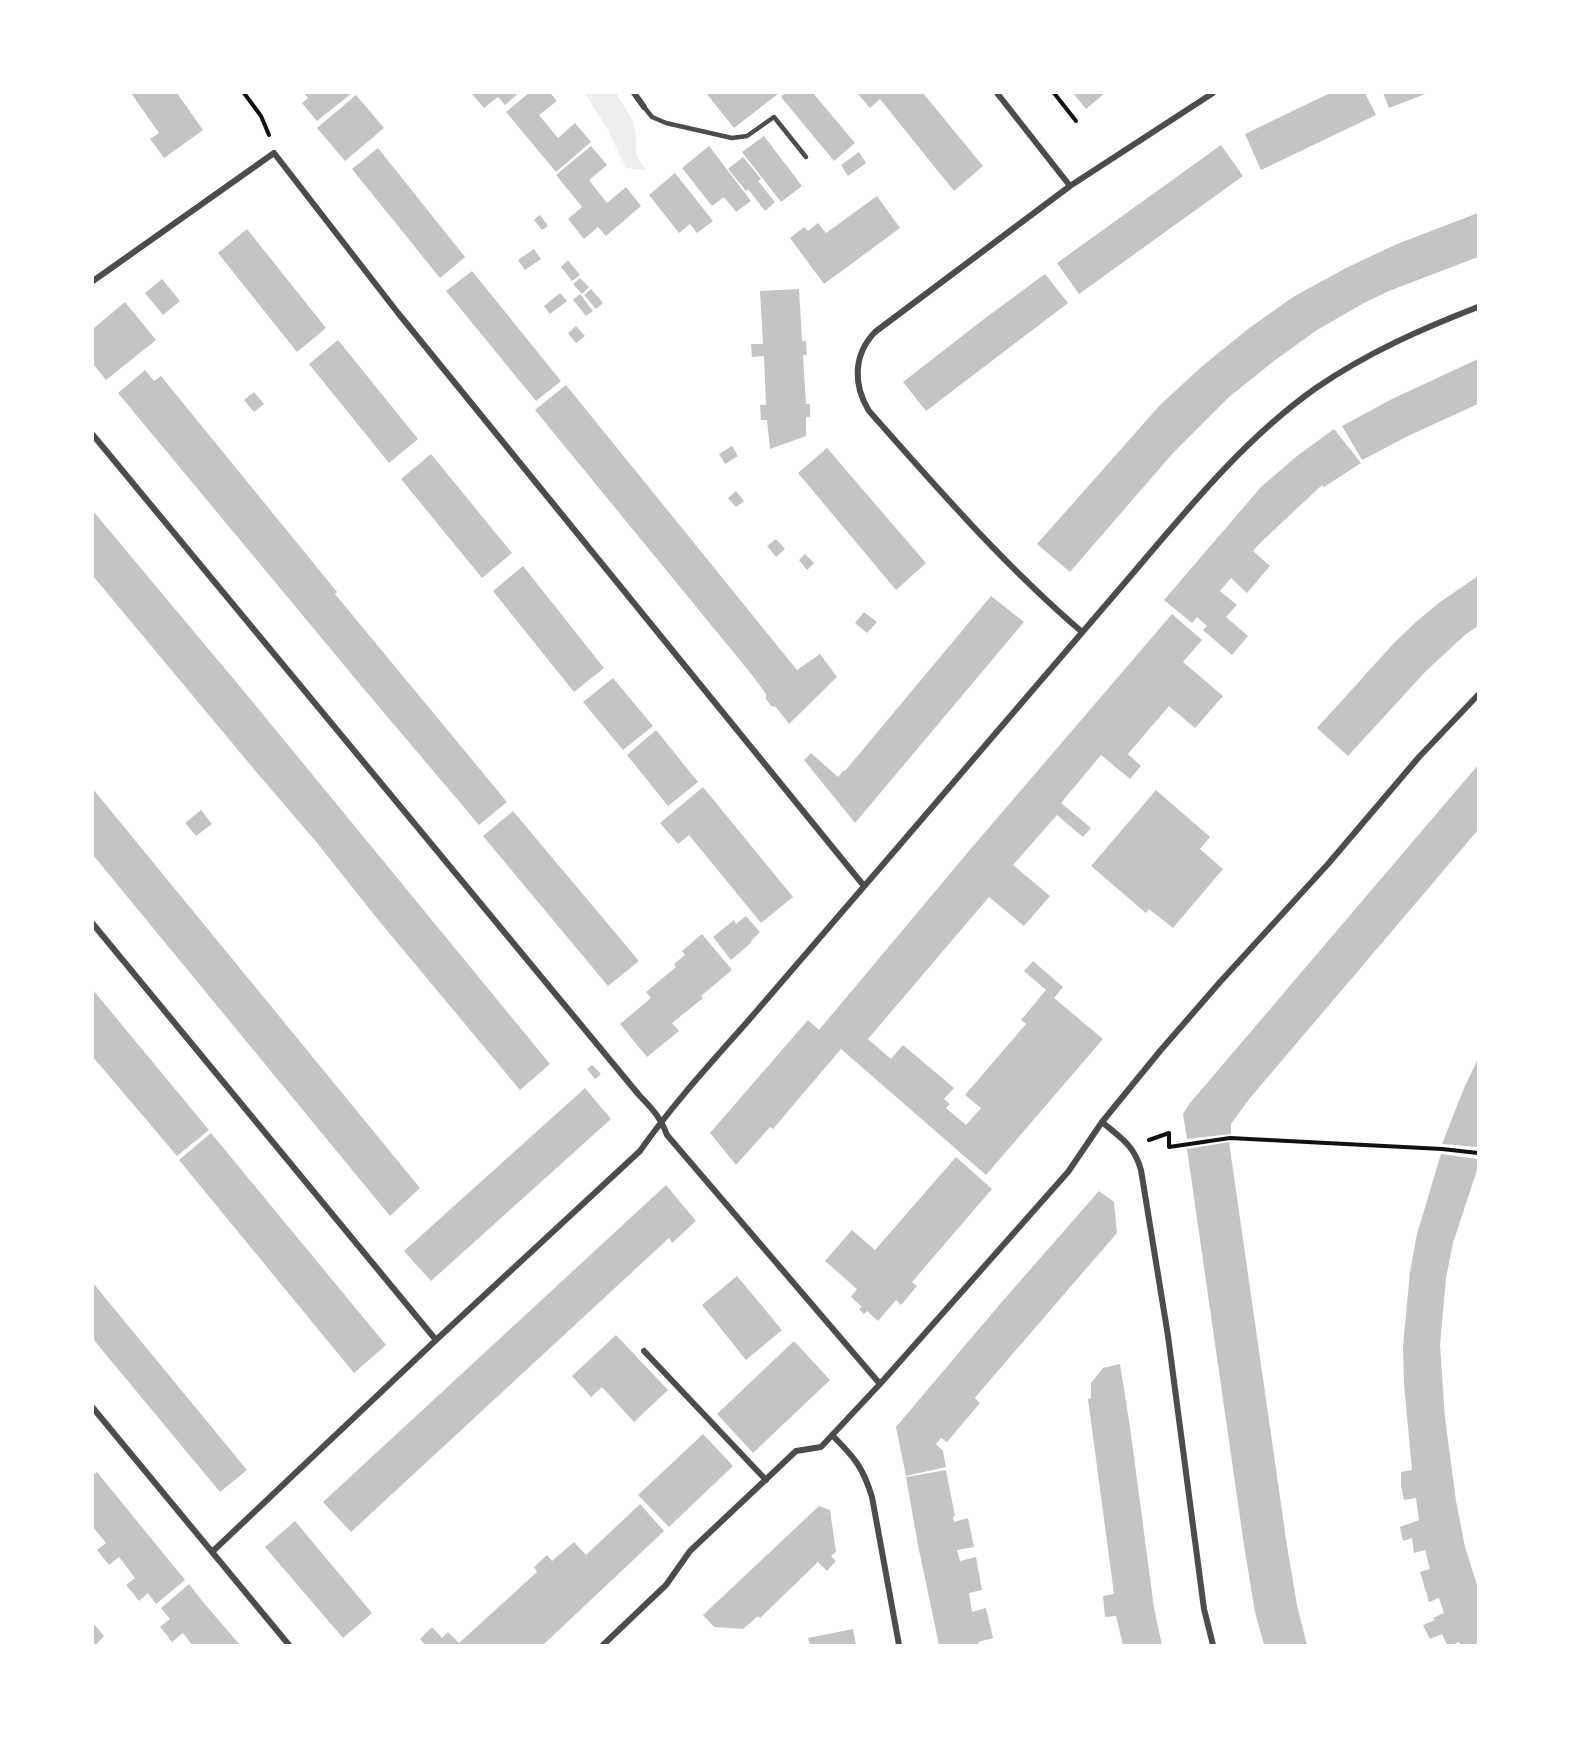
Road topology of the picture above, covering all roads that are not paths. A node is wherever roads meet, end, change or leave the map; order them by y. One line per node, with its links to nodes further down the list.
1 (634, 93): 4 (street)
2 (997, 93): 6 (street)
3 (1213, 93): 6 (street)
4 (644, 107): 5 (lane)
5 (806, 157)
6 (1070, 186): 10 (street)
7 (93, 280): 12 (street)
8 (1478, 307): 10 (street)
9 (93, 435): 14 (street)
10 (1082, 632): 12 (street)
11 (1478, 694): 15 (street)
12 (864, 886): 14 (street)
13 (93, 924): 16 (street)
14 (662, 1120): 16 (street); 18 (street)
15 (1102, 1122): 18 (street); 26 (street)
16 (436, 1340): 22 (street)
17 (644, 1350): 21 (street)
18 (880, 1384): 20 (street)
19 (93, 1408): 22 (street)
20 (832, 1435): 21 (street); 25 (street)
21 (765, 1480): 24 (street)
22 (212, 1552): 23 (street)
23 (289, 1645)
24 (603, 1645)
25 (899, 1645)
26 (1213, 1645)

